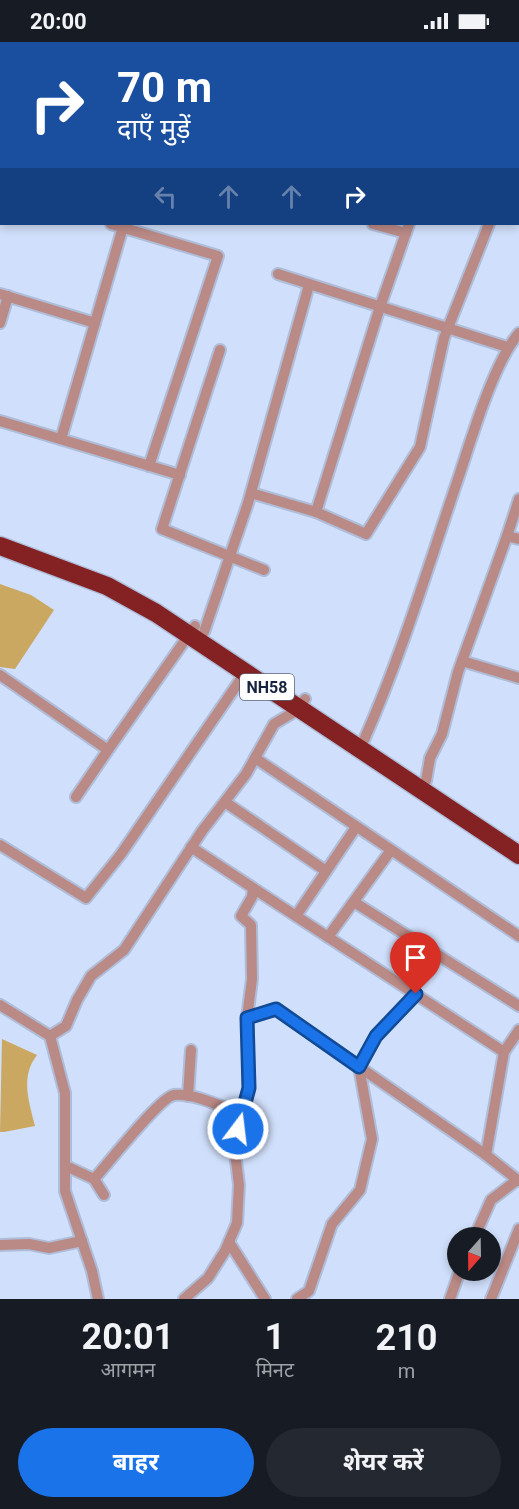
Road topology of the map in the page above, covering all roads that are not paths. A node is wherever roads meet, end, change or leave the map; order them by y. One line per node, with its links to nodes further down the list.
1 (115, 225): 4 (street)
2 (382, 225): 5 (street)
3 (489, 225): 12 (street)
4 (123, 227): 11 (street); 18 (street)
5 (408, 228): 9 (street)
6 (278, 274): 7 (street)
7 (309, 285): 9 (street); 20 (street)
8 (4, 295): 10 (street); 11 (street)
9 (380, 307): 12 (street); 22 (street)
10 (0, 323)
11 (95, 323): 17 (street)
12 (449, 329): 14 (street); 22 (street)
13 (519, 333): 14 (street)
14 (507, 347): 35 (street)
15 (219, 350): 19 (street)
16 (0, 421): 17 (street)
17 (61, 439): 18 (street)
18 (149, 466): 19 (street)
19 (180, 475): 27 (street)
20 (251, 493): 22 (street); 27 (street)
21 (519, 500): 24 (street)
22 (316, 512)
23 (0, 534): 29 (highway, NH58)
24 (507, 536): 25 (street); 30 (street)
25 (519, 539)
26 (0, 546): 29 (highway, NH58)
27 (232, 555): 28 (street); 29 (street)
28 (264, 570)
29 (196, 632): 31 (highway, NH58); 34 (highway, NH58); 36 (street)
30 (462, 661): 33 (street); 38 (street)
31 (245, 673): 34 (highway, NH58); 43 (street)
32 (0, 675): 36 (street)
33 (519, 678)
34 (302, 704): 35 (highway, NH58); 37 (street); 46 (highway, NH58)
35 (364, 740): 38 (highway, NH58)
36 (108, 750): 39 (street)
37 (255, 758): 40 (street); 41 (street)
38 (426, 781): 42 (highway, NH58)
39 (76, 797)
40 (225, 802): 44 (street); 47 (street)
41 (356, 827): 45 (street); 47 (street)
42 (519, 842)
43 (0, 845)
44 (191, 847): 48 (street); 58 (street)
45 (391, 850): 49 (street); 51 (street)
46 (519, 855)
47 (327, 871): 50 (street)
48 (253, 888): 50 (street); 56 (street)
49 (354, 902): 52 (street); 55 (street)
50 (296, 916): 52 (street)
51 (519, 936)
52 (328, 937): 53 (street)
53 (416, 994): 60 (street); 61 (street)
54 (0, 1005): 58 (street)
55 (519, 1006)
56 (247, 1018): 61 (street); 63 (street)
57 (519, 1030): 60 (street)
58 (50, 1036): 65 (street)
59 (190, 1050): 62 (street)
60 (504, 1052): 64 (street)
61 (359, 1067): 64 (street); 78 (street)
62 (188, 1096): 63 (street); 66 (street)
63 (241, 1114): 72 (street)
64 (486, 1155): 67 (street)
65 (66, 1166): 66 (street); 71 (street)
66 (94, 1179): 68 (street)
67 (518, 1181): 69 (street)
68 (104, 1195)
69 (479, 1227)
70 (519, 1229): 80 (street)
71 (82, 1240): 73 (street); 75 (street)
72 (229, 1242): 76 (street); 77 (street)
73 (0, 1245)
74 (456, 1281): 79 (street)
75 (98, 1299)
76 (184, 1299)
77 (265, 1299)
78 (297, 1299)
79 (450, 1299)
80 (491, 1299)

